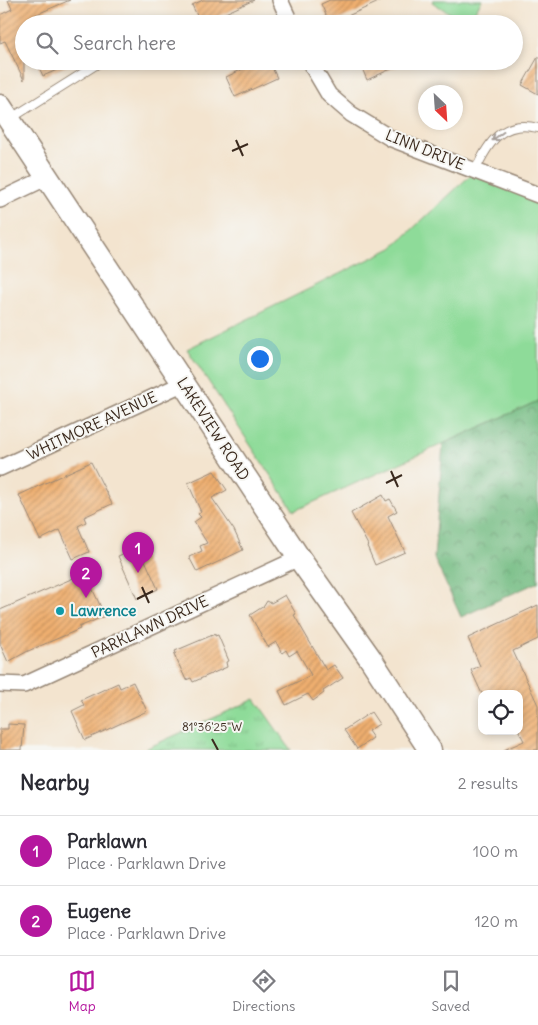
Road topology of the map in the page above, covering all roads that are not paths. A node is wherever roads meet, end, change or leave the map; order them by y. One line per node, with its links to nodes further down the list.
1 (280, 0): 2 (street)
2 (288, 15)
3 (85, 70): 5 (lane)
4 (314, 70): 7 (street, LINN DRIVE)
5 (5, 113): 8 (street, LAKEVIEW ROAD)
6 (538, 128): 7 (lane, one-way to 7)
7 (475, 171): 9 (street, LINN DRIVE)
8 (48, 177): 10 (street); 11 (street, LAKEVIEW ROAD)
9 (538, 195)
10 (0, 200)
11 (184, 383): 12 (street, WHITMORE AVENUE); 13 (street, LAKEVIEW ROAD)
12 (0, 468)
13 (299, 558): 14 (street, PARKLAWN DRIVE); 15 (street, LAKEVIEW ROAD)
14 (0, 684)
15 (430, 750)

